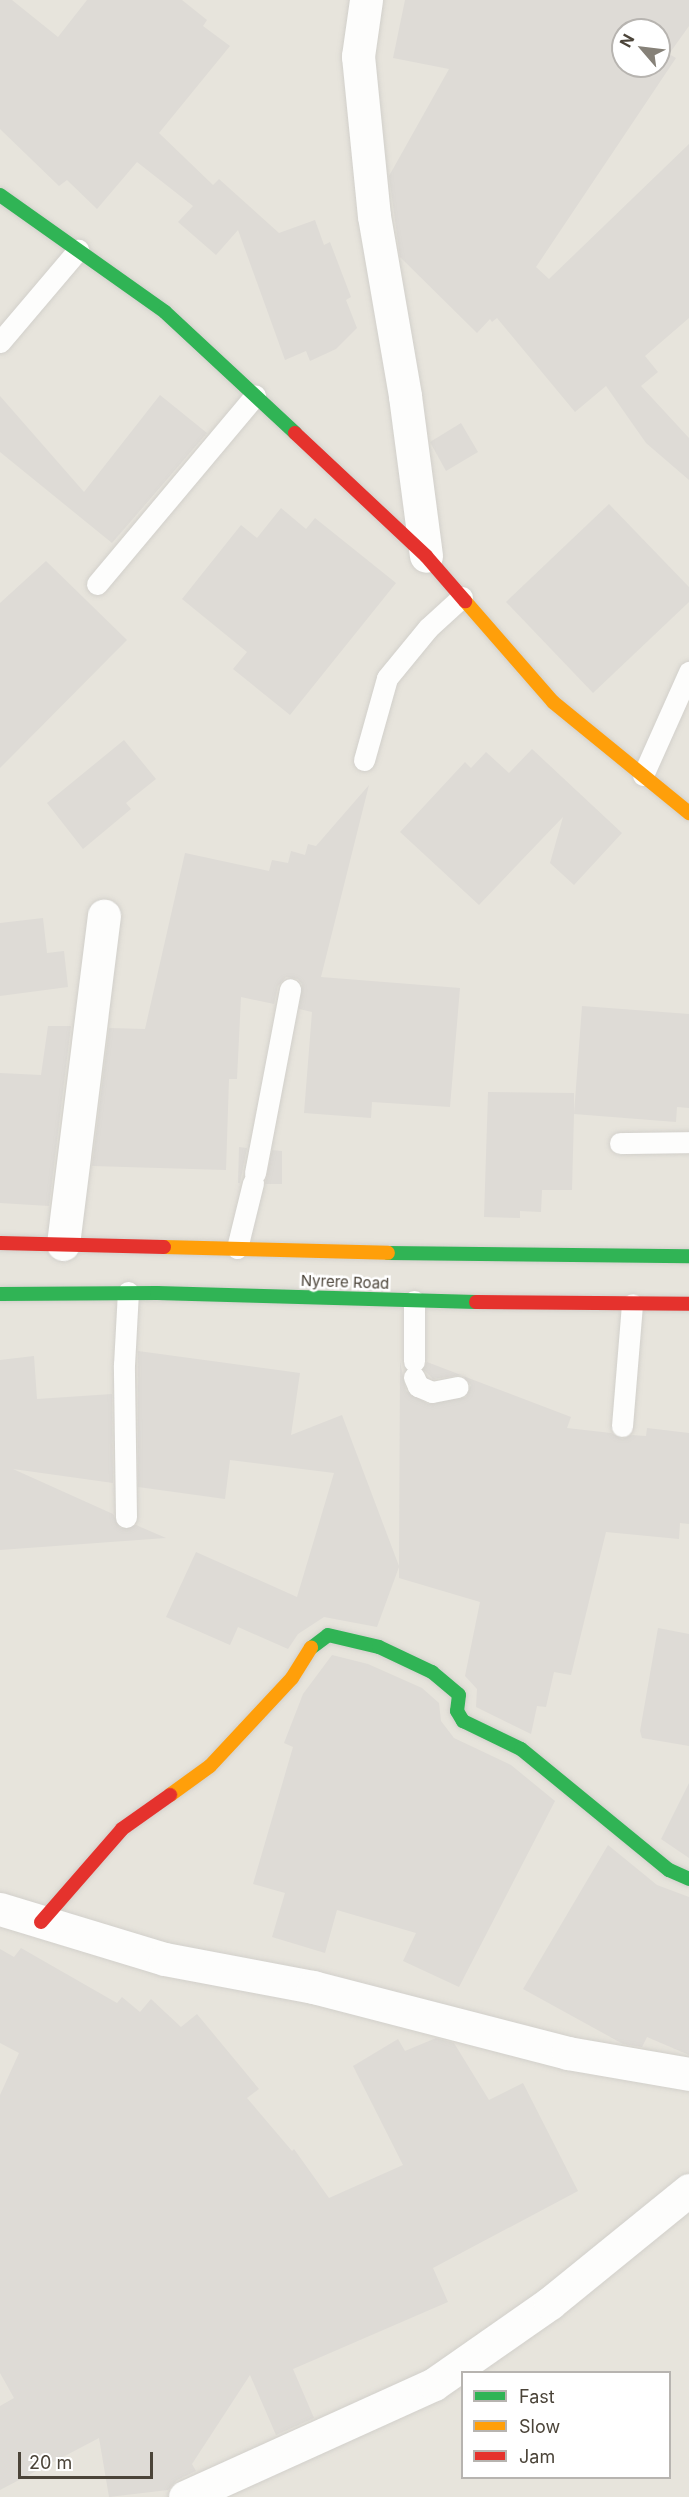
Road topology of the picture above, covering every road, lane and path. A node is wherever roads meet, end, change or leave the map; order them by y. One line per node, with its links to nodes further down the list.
1 (366, 0): 6 (street)
2 (0, 195): 3 (street)
3 (78, 250): 4 (lane); 5 (street)
4 (0, 342)
5 (255, 396): 6 (street); 7 (lane)
6 (426, 556): 8 (street)
7 (97, 584)
8 (462, 597): 10 (lane); 11 (street)
9 (689, 672): 11 (lane)
10 (364, 760)
11 (643, 776): 12 (street)
12 (689, 813)
13 (104, 916): 18 (street)
14 (290, 989): 19 (lane)
15 (689, 1142): 16 (lane)
16 (620, 1143)
17 (0, 1243): 18 (street)
18 (63, 1244): 19 (street)
19 (237, 1248): 20 (street)
20 (689, 1256)
21 (128, 1293): 22 (street, Nyrere Road); 23 (street, Nyrere Road); 28 (lane)
22 (0, 1294)
23 (414, 1301): 24 (street, Nyrere Road); 26 (lane)
24 (632, 1304): 25 (street, Nyrere Road); 27 (lane)
25 (689, 1304)
26 (458, 1387)
27 (622, 1426)
28 (126, 1517)
29 (689, 1879): 31 (street)
30 (0, 1909): 31 (street)
31 (41, 1922): 32 (street)
32 (689, 2074)
33 (689, 2190): 34 (street)
34 (185, 2497)

